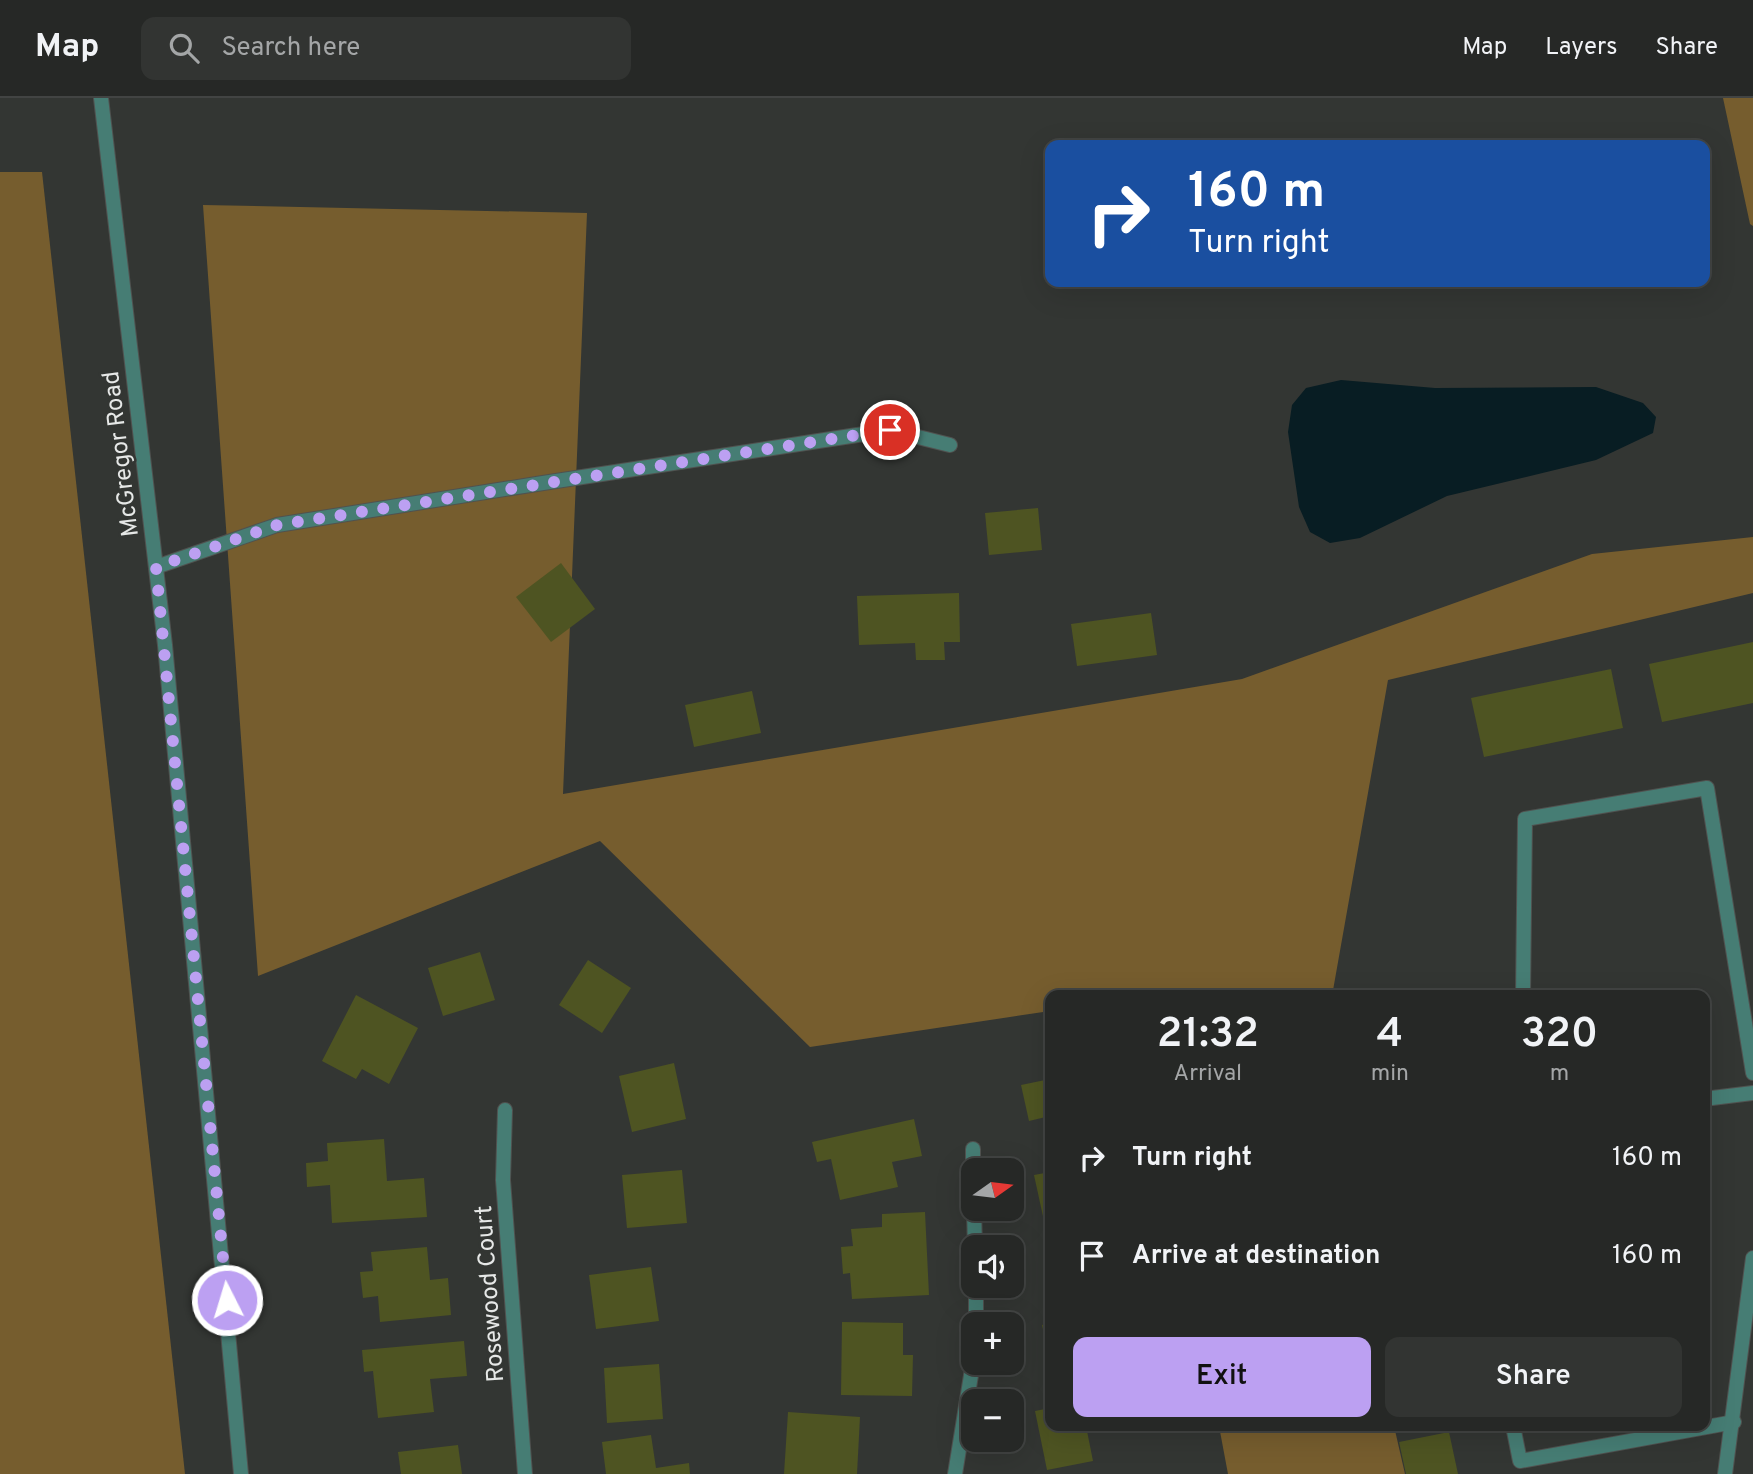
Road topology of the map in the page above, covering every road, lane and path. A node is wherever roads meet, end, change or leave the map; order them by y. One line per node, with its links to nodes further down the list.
1 (102, 98): 3 (street, McGregor Road)
2 (950, 444): 3 (street)
3 (156, 567): 17 (street, McGregor Road)
4 (1523, 990): 5 (street)
5 (1753, 1073)
6 (1753, 1093): 7 (street)
7 (1710, 1098)
8 (505, 1110): 18 (street, Rosewood Court)
9 (973, 1149): 10 (street)
10 (973, 1158)
11 (1753, 1258): 13 (street)
12 (971, 1375): 19 (street)
13 (1734, 1422): 14 (street); 20 (street)
14 (1710, 1426)
15 (1514, 1431): 16 (street)
16 (1685, 1431)
17 (241, 1474)
18 (525, 1474)
19 (955, 1474)
20 (1725, 1474)

